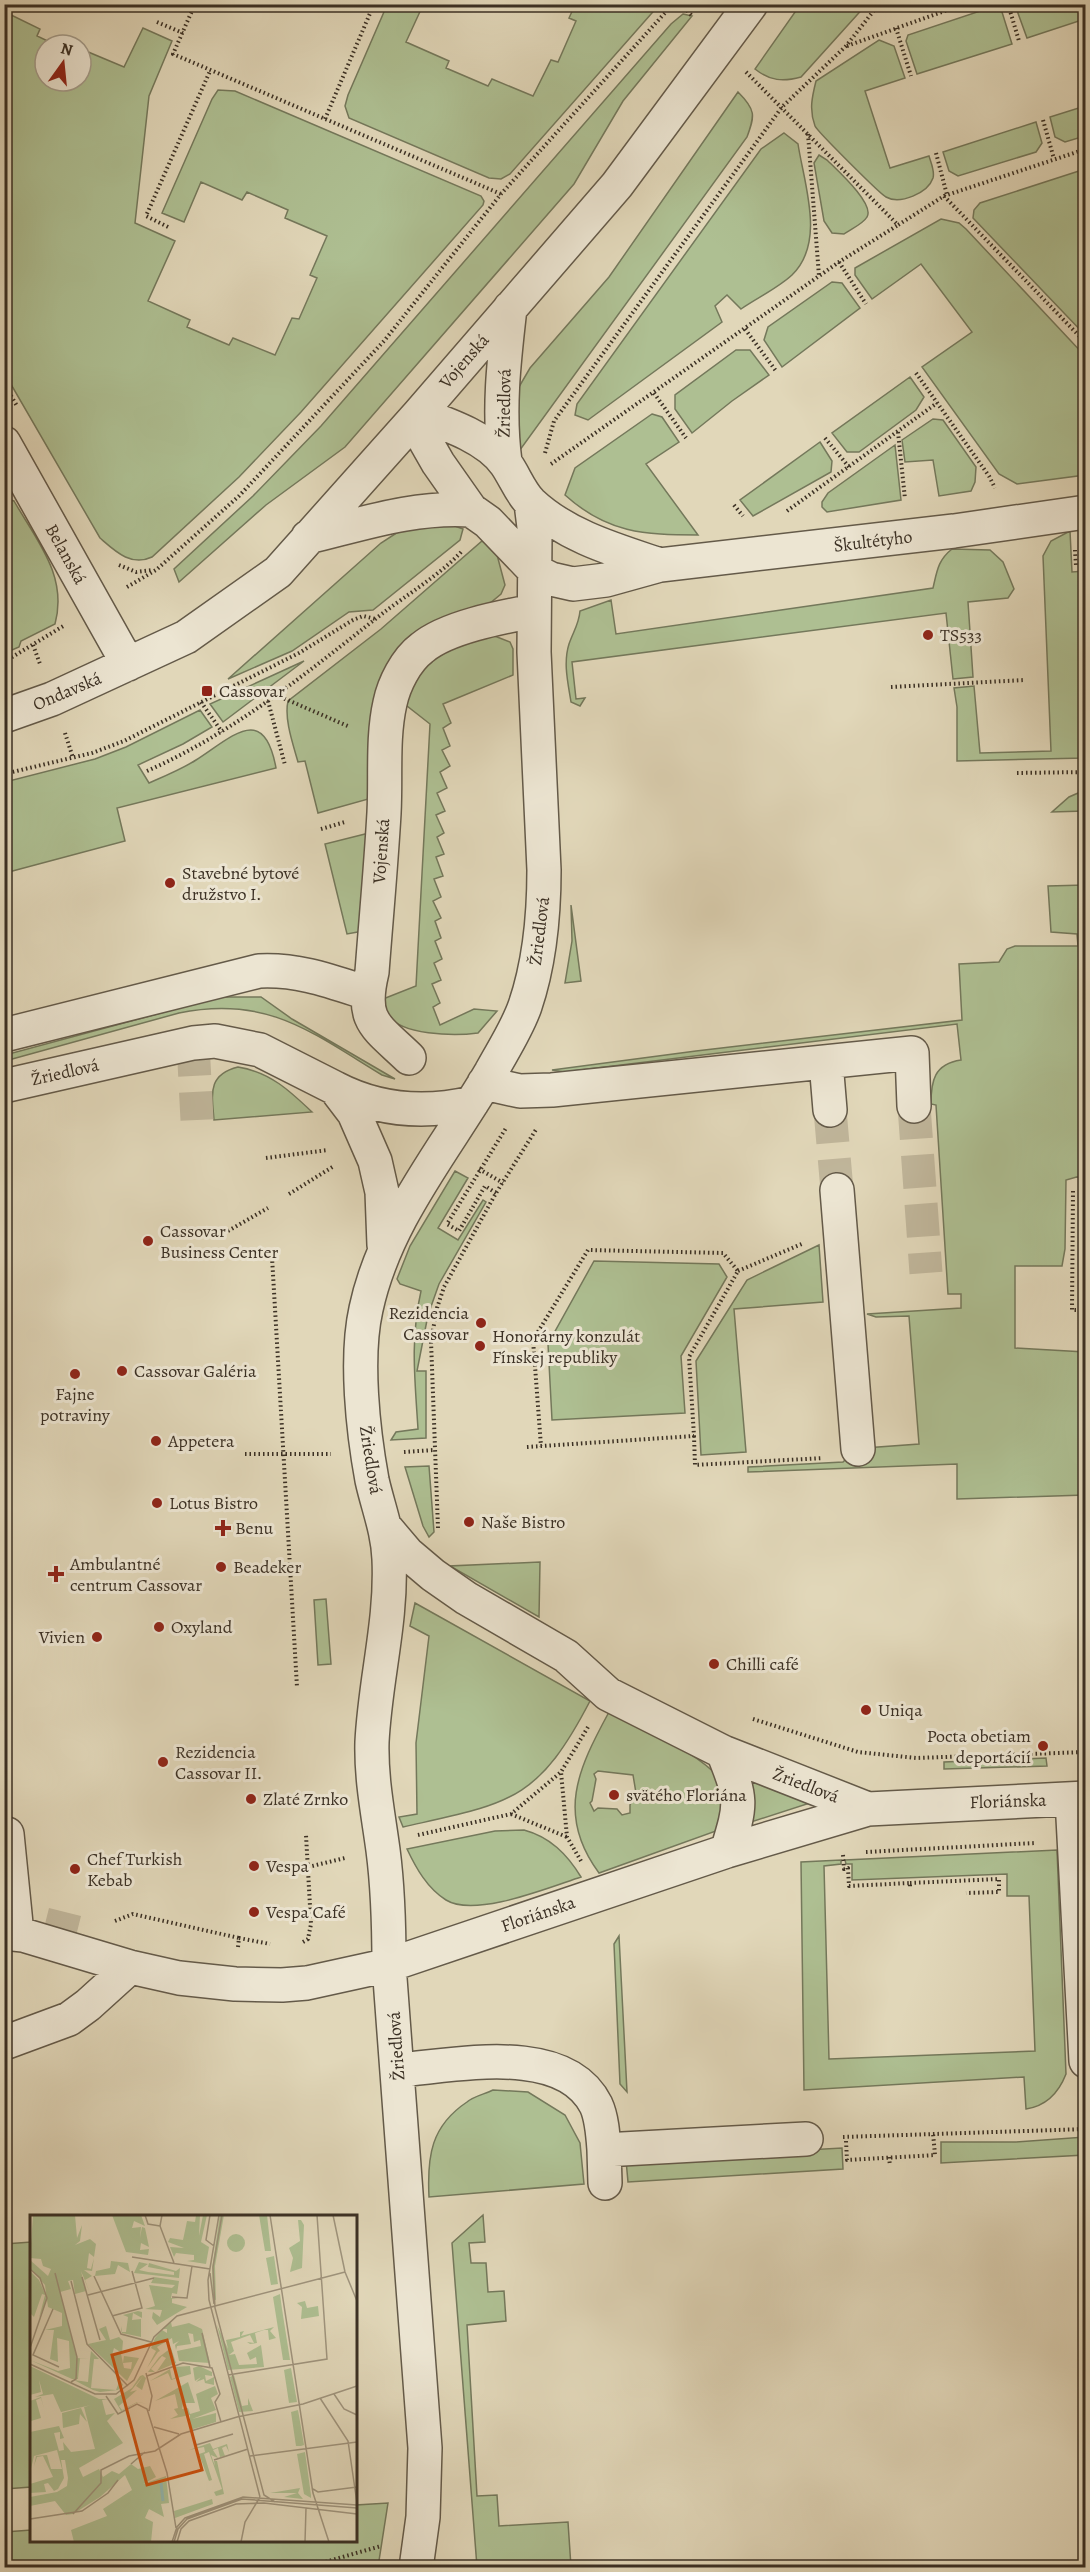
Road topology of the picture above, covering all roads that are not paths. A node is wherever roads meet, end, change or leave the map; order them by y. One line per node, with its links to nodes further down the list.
1 (751, 4): 2 (street, Vojenská)
2 (510, 308): 3 (street, Vojenská); 5 (street, Žriedlová)
3 (418, 414): 5 (street, Žriedlová); 8 (street); 9 (street, Vojenská)
4 (8, 458): 13 (street, Belanská)
5 (505, 462): 6 (street, Žriedlová)
6 (531, 488): 10 (street, Škultétyho); 11 (street, Žriedlová)
7 (1086, 512): 10 (street, Škultétyho)
8 (479, 516): 9 (street); 11 (street)
9 (308, 537): 13 (street, Vojenská)
10 (660, 564): 11 (street, Škultétyho)
11 (535, 571): 12 (street, Žriedlová)
12 (534, 611): 15 (street, Vojenská); 21 (street, Žriedlová)
13 (128, 664): 14 (street, Ondavská)
14 (4, 716)
15 (367, 993): 16 (street); 17 (street, Vojenská)
16 (4, 1035)
17 (409, 1058)
18 (826, 1062): 21 (street); 22 (street); 23 (street)
19 (4, 1086): 20 (street, Žriedlová)
20 (335, 1088): 21 (street); 25 (street, Žriedlová)
21 (478, 1093): 25 (street, Žriedlová)
22 (914, 1106)
23 (830, 1110)
24 (837, 1190): 26 (street)
25 (384, 1251): 27 (street, Žriedlová)
26 (858, 1449)
27 (385, 1527): 28 (street, Žriedlová); 34 (street, Žriedlová)
28 (723, 1752): 30 (street, Žriedlová); 32 (street)
29 (1079, 1799): 30 (street, Floriánska); 37 (street, Floriánska)
30 (868, 1809): 32 (street, Floriánska)
31 (7, 1834): 33 (street)
32 (727, 1851): 34 (street, Floriánska)
33 (10, 1934): 35 (street, Floriánska)
34 (389, 1965): 35 (street, Floriánska); 38 (street, Žriedlová)
35 (130, 1967): 36 (street)
36 (4, 2043)
37 (1086, 2061)
38 (398, 2070): 40 (street); 42 (street, Žriedlová)
39 (806, 2139): 40 (street)
40 (604, 2150): 41 (street)
41 (605, 2183)
42 (416, 2568)

